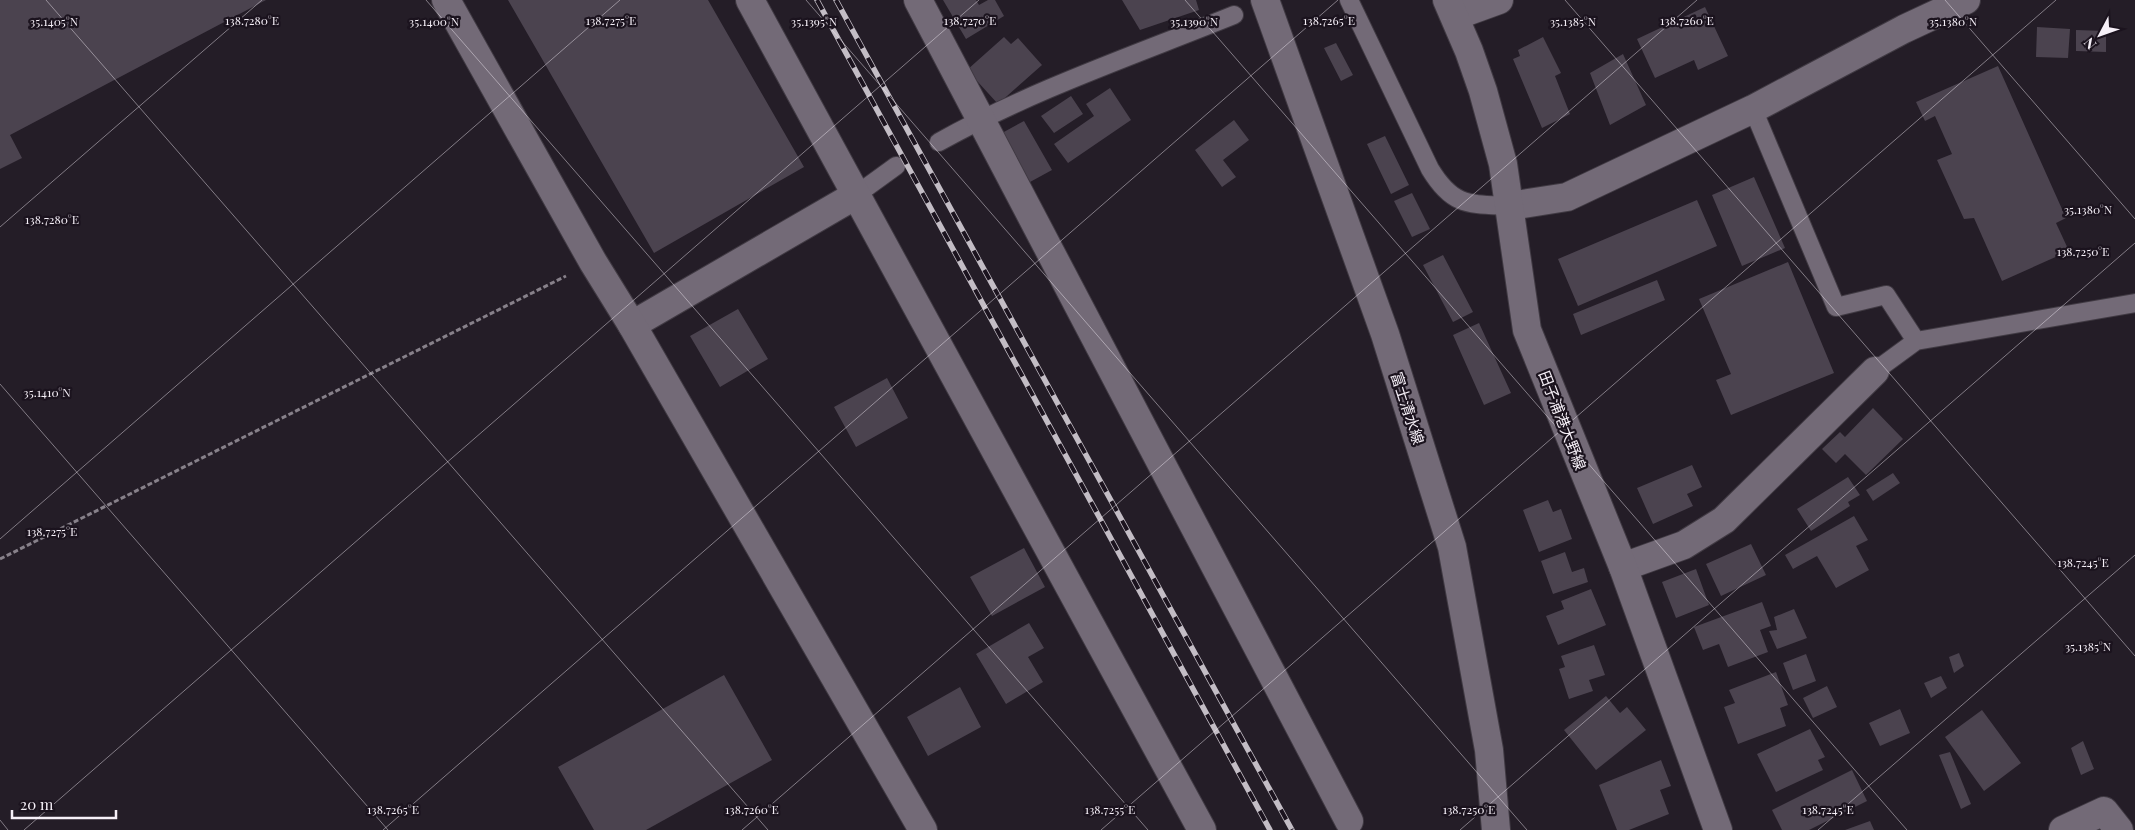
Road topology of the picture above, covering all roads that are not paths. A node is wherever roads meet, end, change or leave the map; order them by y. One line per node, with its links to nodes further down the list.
1 (446, 0): 17 (street)
2 (750, 0): 14 (street)
3 (918, 0): 11 (street)
4 (1265, 0): 24 (street, 富士清水線)
5 (1349, 0): 15 (lane)
6 (1500, 0): 8 (street)
7 (1966, 0): 10 (street)
8 (1451, 8): 15 (street, 田子浦港大野線)
9 (1234, 15): 11 (lane)
10 (1753, 109): 15 (street); 18 (lane)
11 (981, 119): 12 (lane); 21 (street)
12 (939, 142)
13 (896, 166): 14 (lane)
14 (856, 195): 17 (street); 23 (street)
15 (1510, 206): 20 (street, 田子浦港大野線)
16 (2135, 303): 18 (lane)
17 (632, 325): 22 (street)
18 (1916, 341): 19 (lane)
19 (1875, 371): 20 (street)
20 (1623, 567): 25 (street, 田子浦港大野線)
21 (1349, 821)
22 (923, 830)
23 (1202, 830)
24 (1496, 830)
25 (1718, 830)
26 (2063, 830): 27 (street)
27 (2119, 830)

